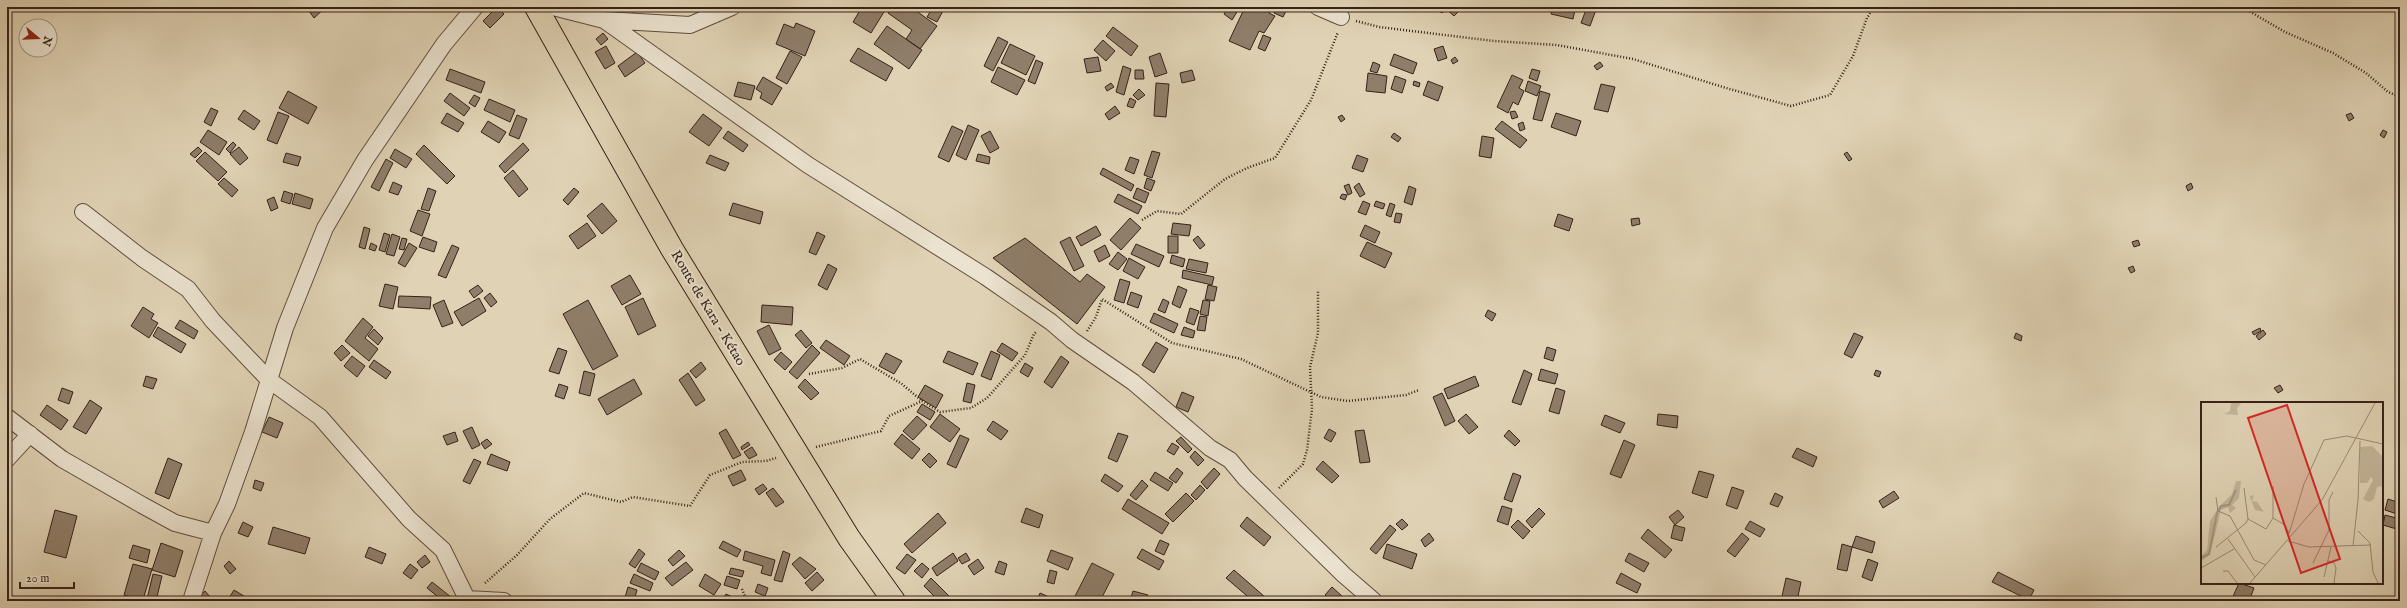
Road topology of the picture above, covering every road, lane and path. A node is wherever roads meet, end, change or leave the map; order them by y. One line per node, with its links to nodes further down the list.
1 (475, 7): 17 (street)
2 (536, 7): 23 (main road, Route de Kara - Kétao)
3 (553, 7): 9 (street)
4 (732, 7): 9 (street)
5 (1318, 7): 8 (street)
6 (1874, 7): 8 (path)
7 (2242, 7): 10 (path)
8 (1341, 17): 12 (path)
9 (604, 20): 14 (street)
10 (2400, 97)
11 (83, 212): 17 (street)
12 (1142, 220)
13 (1318, 290): 19 (path)
14 (1051, 322): 15 (street); 20 (path)
15 (1072, 340): 19 (path); 25 (street)
16 (809, 374): 20 (path)
17 (269, 380): 26 (street); 28 (street)
18 (1419, 390): 19 (path)
19 (1310, 391): 25 (path)
20 (922, 401): 23 (path)
21 (7, 417): 22 (street)
22 (30, 434): 24 (street); 26 (street)
23 (796, 452): 28 (path); 32 (main road, Route de Kara - Kétao)
24 (7, 459)
25 (1267, 500): 33 (street)
26 (213, 533): 29 (street)
27 (742, 589): 31 (path)
28 (467, 599): 30 (street)
29 (192, 601)
30 (504, 601)
31 (747, 601)
32 (894, 601)
33 (1374, 601)

